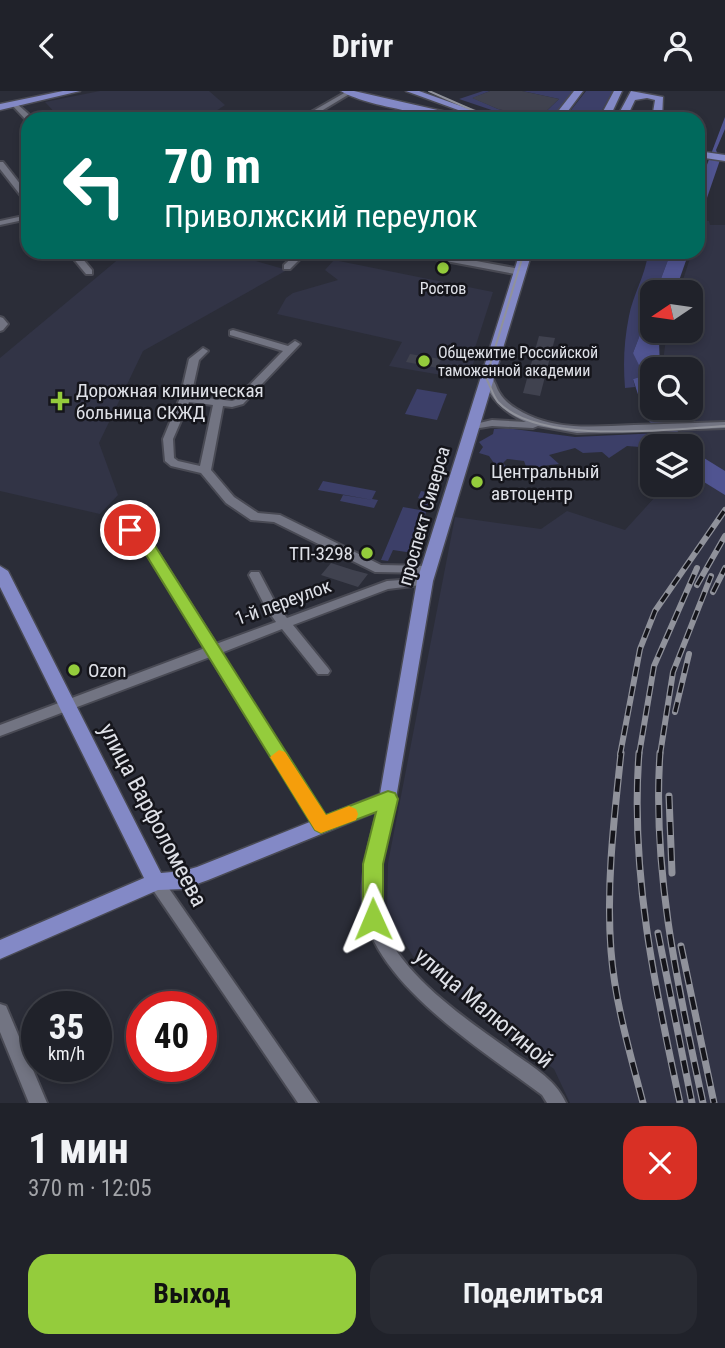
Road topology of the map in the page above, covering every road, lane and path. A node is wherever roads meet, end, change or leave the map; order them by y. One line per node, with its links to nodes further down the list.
1 (76, 91): 9 (main road)
2 (581, 91): 15 (main road)
3 (618, 91): 16 (main road)
4 (645, 91): 19 (main road)
5 (346, 92): 8 (main road); 12 (street)
6 (412, 92): 8 (main road); 14 (main road)
7 (633, 95): 17 (main road); 18 (main road)
8 (389, 102): 13 (main road)
9 (14, 104): 10 (main road); 11 (street)
10 (0, 107)
11 (23, 112)
12 (314, 112)
13 (438, 112)
14 (471, 112)
15 (564, 112)
16 (608, 112)
17 (624, 112)
18 (658, 112)
19 (664, 112)
20 (705, 154): 21 (main road)
21 (725, 156)
22 (0, 164): 23 (street)
23 (21, 190)
24 (21, 218): 25 (street)
25 (0, 223)
26 (78, 259): 31 (street)
27 (296, 259): 30 (street)
28 (451, 259): 32 (street)
29 (524, 259): 32 (main road, проспект Сиверса)
30 (288, 267)
31 (89, 272)
32 (520, 272): 37 (main road, проспект Сиверса)
33 (0, 320): 34 (street)
34 (0, 328)
35 (233, 333): 39 (street)
36 (203, 351): 38 (street)
37 (488, 378): 40 (street); 41 (main road, проспект Сиверса)
38 (185, 398): 39 (street); 46 (street)
39 (218, 403): 46 (street)
40 (503, 403): 41 (street); 44 (street)
41 (479, 406): 43 (main road, проспект Сиверса)
42 (725, 425): 45 (street)
43 (471, 428): 44 (street); 50 (main road, проспект Сиверса)
44 (553, 428): 45 (street)
45 (613, 428)
46 (205, 470): 50 (street)
47 (130, 530): 52 (street)
48 (0, 571): 54 (main road, улица Варфоломеева)
49 (255, 575): 51 (street)
50 (427, 576): 51 (street, 1-й переулок); 56 (main road, проспект Сиверса)
51 (284, 621): 52 (street, 1-й переулок); 53 (street)
52 (211, 649): 54 (street, 1-й переулок); 57 (street)
53 (323, 671)
54 (67, 706): 55 (street, 1-й переулок); 58 (main road, улица Варфоломеева)
55 (0, 731)
56 (388, 799): 57 (main road); 61 (street, улица Малюгиной)
57 (321, 825): 58 (main road)
58 (156, 882): 59 (main road); 63 (street, улица Варфоломеева)
59 (0, 950)
60 (0, 1011): 62 (street)
61 (552, 1096)
62 (38, 1103)
63 (309, 1103)

